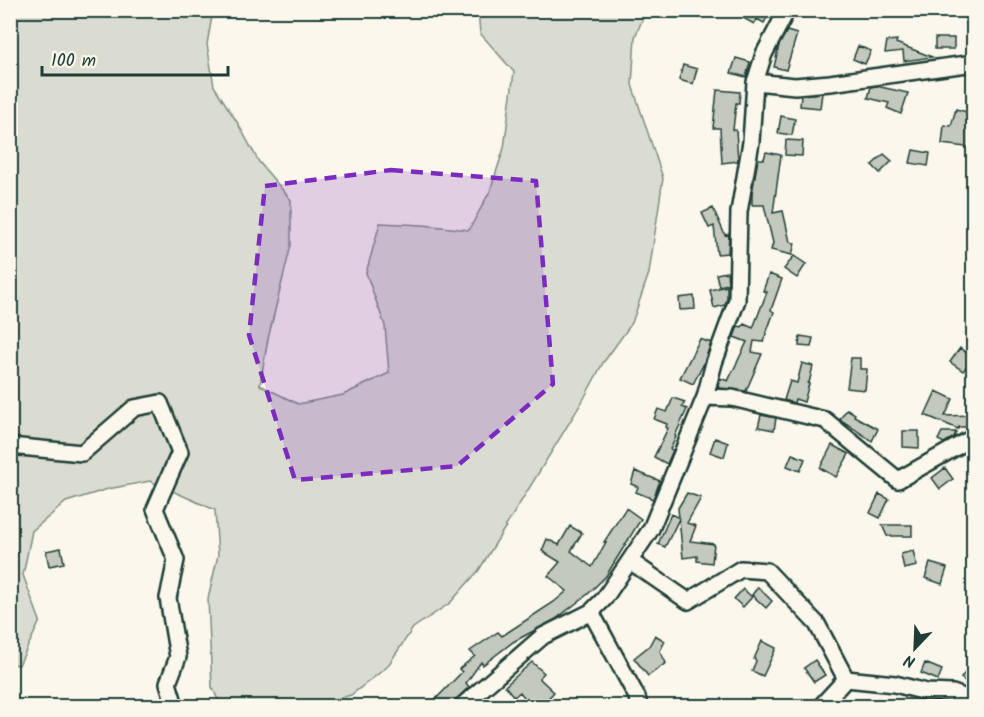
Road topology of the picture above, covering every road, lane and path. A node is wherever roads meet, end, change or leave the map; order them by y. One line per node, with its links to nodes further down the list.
1 (787, 10): 3 (street)
2 (974, 63): 3 (street)
3 (755, 82): 4 (street)
4 (705, 397): 5 (street); 7 (street)
5 (974, 437)
6 (10, 446): 11 (street)
7 (630, 561): 8 (street); 9 (street)
8 (591, 612): 12 (street); 13 (street)
9 (846, 679): 10 (street); 14 (street)
10 (974, 701)
11 (174, 706)
12 (462, 706)
13 (639, 706)
14 (821, 706)

